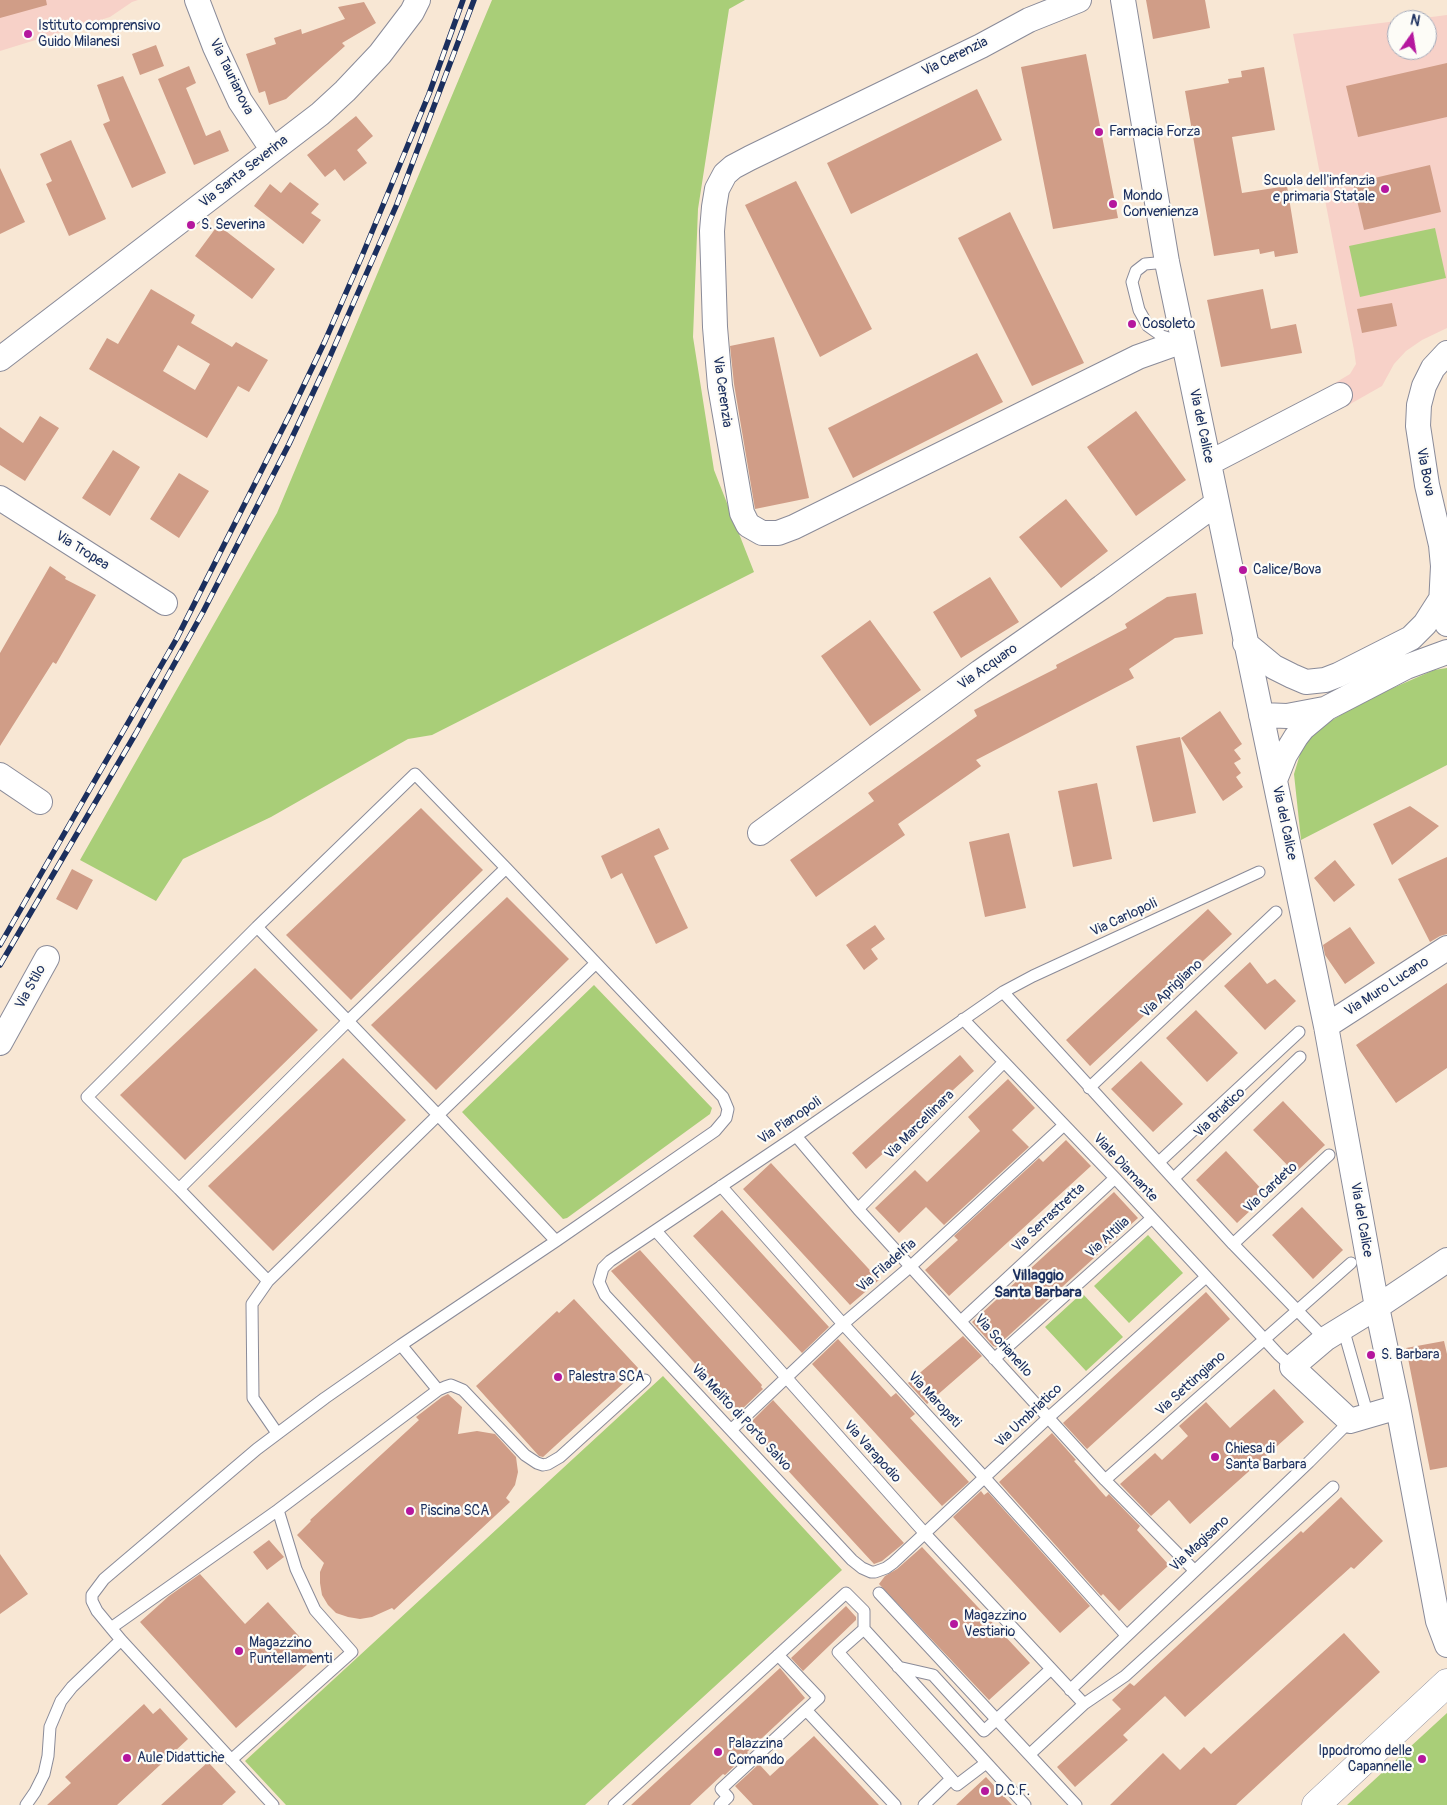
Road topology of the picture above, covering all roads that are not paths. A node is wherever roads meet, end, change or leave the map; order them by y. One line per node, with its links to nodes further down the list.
1 (197, 0): 5 (street, Via Taurianova)
2 (418, 0): 5 (street, Via Santa Severina)
3 (1079, 0): 7 (street, Via Cerenzia)
4 (1123, 0): 6 (street, Via del Calice)
5 (272, 149): 9 (street, Via Santa Severina)
6 (1167, 262): 7 (street, Via del Calice); 7 (lane)
7 (1183, 341): 11 (street, Via del Calice)
8 (1447, 353): 14 (street, Via Bova)
9 (0, 359)
10 (1340, 395): 11 (street)
11 (1209, 463): 13 (street, Via del Calice)
12 (0, 498): 15 (street, Via Tropea)
13 (1217, 503): 17 (street, Via del Calice); 25 (street, Via Acquaro)
14 (1441, 598): 16 (street, Via Bova); 19 (street, Via Bova)
15 (164, 603)
16 (1447, 624)
17 (1245, 643): 19 (street); 20 (street, Via del Calice)
18 (1447, 652): 21 (street)
19 (1306, 682): 20 (street, Via Bova)
20 (1259, 705): 21 (street); 23 (street, Via del Calice)
21 (1327, 708): 23 (street)
22 (0, 775): 24 (street)
23 (1275, 780): 36 (street, Via del Calice)
24 (40, 802)
25 (760, 833)
26 (506, 868): 29 (lane); 32 (lane); 35 (lane)
27 (1259, 872): 33 (lane, Via Carlopoli)
28 (1276, 912): 43 (lane, Via Aprigliano)
29 (257, 927): 35 (lane); 52 (lane)
30 (1447, 948): 36 (street, Via Muro Lucano)
31 (47, 958): 38 (street, Via Stilo)
32 (596, 962): 44 (lane); 56 (lane)
33 (1003, 992): 34 (lane, Via Pianopoli); 43 (lane, Viale Diamante)
34 (963, 1019): 41 (lane, Viale Diamante); 46 (lane, Via Pianopoli)
35 (348, 1021): 44 (lane); 52 (lane)
36 (1326, 1026): 64 (street, Via del Calice)
37 (1299, 1032): 39 (lane, Via Briatico)
38 (0, 1043)
39 (1274, 1055): 42 (lane); 48 (lane, Via Briatico)
40 (1300, 1057): 42 (lane, Via Briatico)
41 (1004, 1062): 45 (lane, Viale Diamante); 53 (lane, Via Marcellinara)
42 (1287, 1069): 50 (lane, Via Briatico)
43 (1089, 1088): 48 (lane, Viale Diamante)
44 (438, 1116): 56 (lane); 63 (lane)
45 (1064, 1125): 49 (lane, Viale Diamante); 60 (lane, Via Filadelfia)
46 (796, 1136): 51 (lane, Via Pianopoli); 53 (lane, Via Sorianello)
47 (1329, 1155): 57 (lane, Via Cardeto)
48 (1159, 1162): 50 (lane, Viale Diamante)
49 (1115, 1178): 54 (lane, Viale Diamante); 66 (lane, Via Serrastretta)
50 (1174, 1178): 57 (lane, Viale Diamante)
51 (721, 1186): 55 (lane, Via Pianopoli); 67 (lane, Via Maropati)
52 (180, 1189): 63 (lane)
53 (858, 1209): 60 (lane, Via Sorianello)
54 (1152, 1218): 62 (lane, Viale Diamante); 71 (lane, Via Altilia)
55 (656, 1231): 61 (lane, Via Pianopoli); 73 (lane, Via Varapodio)
56 (556, 1242): 70 (lane)
57 (1233, 1244): 65 (lane, Viale Diamante)
58 (1447, 1260): 64 (street)
59 (1351, 1263): 65 (lane, Via Settingiano)
60 (911, 1266): 66 (lane, Via Sorianello); 67 (lane, Via Filadelfia)
61 (599, 1277): 79 (lane, Via Melito di Porto Salvo)
62 (1206, 1277): 69 (lane, Viale Diamante); 77 (lane, Via Umbriatico)
63 (268, 1281): 80 (lane)
64 (1377, 1307): 68 (street); 76 (street, Via del Calice)
65 (1297, 1311): 68 (lane, Viale Diamante); 69 (lane, Via Settingiano)
66 (961, 1321): 71 (lane, Via Sorianello)
67 (843, 1324): 73 (lane, Via Filadelfia); 81 (lane, Via Maropati)
68 (1334, 1333): 72 (street); 78 (lane)
69 (1264, 1339): 72 (lane, Viale Diamante); 82 (lane, Via Settingiano)
70 (401, 1345): 75 (lane); 80 (lane)
71 (994, 1359): 77 (lane, Via Sorianello)
72 (1292, 1367): 78 (street)
73 (785, 1378): 79 (lane, Via Filadelfia); 85 (lane, Via Varapodio)
74 (645, 1380): 75 (lane)
75 (438, 1390): 84 (lane)
76 (1398, 1407): 78 (street); 93 (street, Via del Calice)
77 (1048, 1418): 81 (lane, Via Umbriatico); 82 (lane, Via Sorianello)
78 (1359, 1418): 86 (lane, Via Magisano)
79 (731, 1430): 87 (lane, Via Melito di Porto Salvo)
80 (277, 1433): 89 (lane)
81 (984, 1477): 85 (lane, Via Umbriatico); 91 (lane, Via Maropati)
82 (1105, 1480): 86 (lane, Via Sorianello)
83 (1332, 1487): 99 (lane)
84 (278, 1510): 89 (lane); 103 (lane)
85 (924, 1534): 87 (lane, Via Umbriatico); 96 (lane, Via Varapodio)
86 (1194, 1570): 91 (lane, Via Magisano)
87 (871, 1572)
88 (879, 1593): 101 (lane)
89 (111, 1628): 92 (lane)
90 (864, 1628): 94 (lane); 95 (lane); 105 (lane)
91 (1126, 1635): 98 (lane, Via Magisano)
92 (121, 1640): 103 (lane); 107 (lane)
93 (1447, 1645)
94 (778, 1655): 100 (lane); 109 (lane)
95 (898, 1666): 101 (lane); 104 (lane)
96 (1051, 1669): 98 (lane, Via Varapodio); 101 (lane)
97 (1447, 1683): 114 (street)
98 (1070, 1690): 99 (lane, Via Varapodio)
99 (1084, 1704): 102 (lane)
100 (806, 1710): 106 (lane); 110 (lane)
101 (997, 1719): 102 (lane)
102 (1030, 1754): 113 (lane)
103 (231, 1760): 108 (lane)
104 (986, 1763): 105 (lane); 112 (lane)
105 (951, 1779): 111 (lane)
106 (728, 1802)
107 (26, 1805)
108 (273, 1805)
109 (614, 1805)
110 (895, 1805)
111 (924, 1805)
112 (1025, 1805)
113 (1076, 1805)
114 (1316, 1805)

